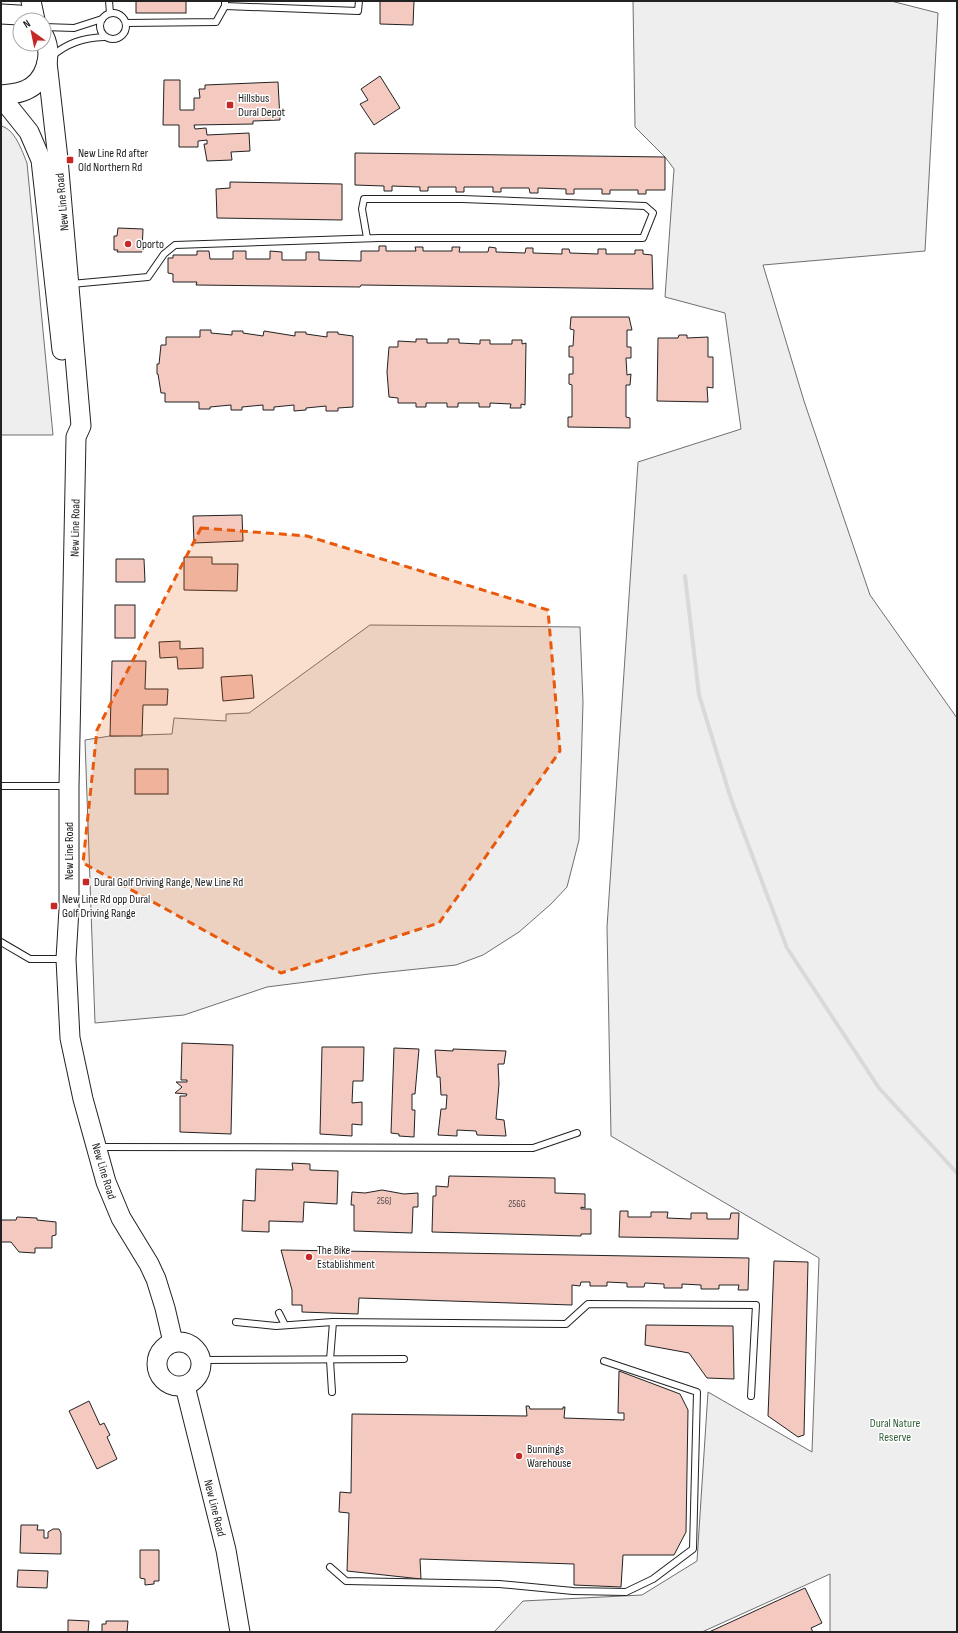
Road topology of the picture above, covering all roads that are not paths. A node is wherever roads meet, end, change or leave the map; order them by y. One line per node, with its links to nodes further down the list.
1 (31, 1): 5 (main road)
2 (109, 1): 6 (lane)
3 (359, 1): 4 (lane)
4 (225, 3): 10 (lane)
5 (33, 12)
6 (110, 13): 9 (lane); 10 (lane)
7 (1, 14): 8 (main road)
8 (12, 15)
9 (102, 18): 11 (lane); 12 (lane)
10 (126, 23): 12 (lane)
11 (52, 27)
12 (104, 37): 14 (lane)
13 (47, 52): 14 (main road, New Line Road)
14 (48, 61): 15 (main road); 17 (main road, New Line Road)
15 (1, 96): 18 (main road, New Line Road)
16 (367, 238): 16 (lane); 17 (lane)
17 (70, 284): 18 (main road, New Line Road)
18 (76, 437): 20 (main road, New Line Road)
19 (1, 786): 20 (lane)
20 (69, 786): 22 (main road, New Line Road)
21 (1, 942): 22 (lane)
22 (66, 959): 24 (main road, New Line Road)
23 (577, 1133): 24 (lane)
24 (96, 1147): 29 (main road, New Line Road)
25 (279, 1313): 28 (lane)
26 (236, 1322): 28 (lane)
27 (333, 1322): 28 (lane); 32 (lane); 36 (lane)
28 (284, 1325)
29 (173, 1342): 31 (main road); 34 (main road)
30 (404, 1359): 32 (lane)
31 (202, 1360): 32 (lane); 34 (main road)
32 (330, 1360): 35 (lane)
33 (604, 1361): 37 (lane)
34 (185, 1386): 38 (main road, New Line Road)
35 (332, 1392)
36 (751, 1396)
37 (330, 1567)
38 (240, 1632)

